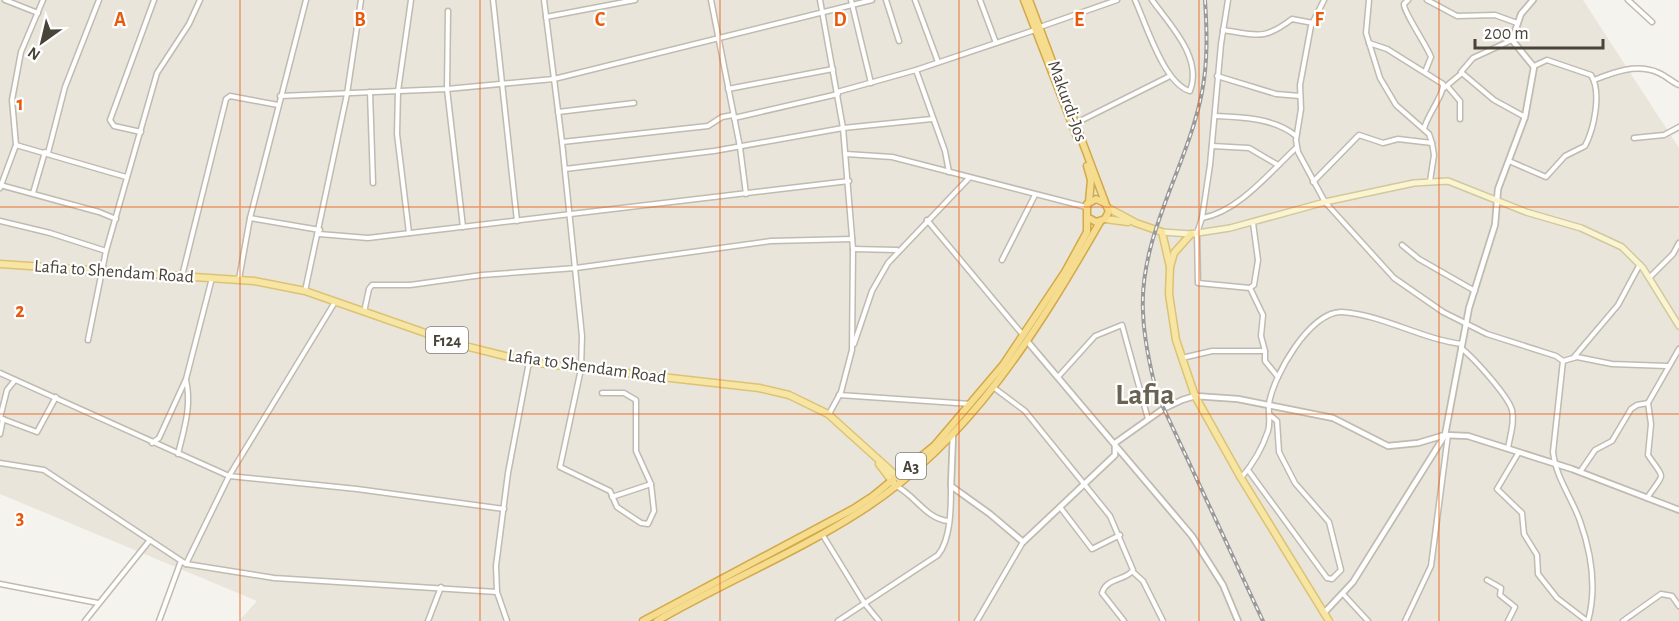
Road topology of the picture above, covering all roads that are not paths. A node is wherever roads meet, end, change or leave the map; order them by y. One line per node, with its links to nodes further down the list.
1 (5, 0): 33 (street)
2 (43, 0): 33 (street)
3 (99, 0): 89 (street)
4 (154, 0): 80 (street)
5 (200, 0): 80 (street)
6 (306, 0): 66 (street)
7 (361, 0): 65 (street)
8 (411, 0): 62 (street)
9 (493, 0): 57 (street)
10 (544, 0): 35 (street)
11 (635, 0): 30 (street)
12 (711, 0): 41 (street)
13 (820, 0): 34 (street)
14 (872, 0): 31 (street)
15 (886, 0): 43 (street)
16 (915, 0): 46 (street)
17 (980, 0): 44 (street)
18 (1024, 0): 39 (highway, Makurdi-Jos / A3)
19 (1029, 0): 39 (highway, Makurdi-Jos / A3)
20 (1117, 0): 39 (street)
21 (1135, 0): 52 (street)
22 (1152, 0): 52 (street)
23 (1228, 0): 40 (street)
24 (1324, 0): 37 (street)
25 (1369, 0): 45 (street)
26 (1408, 0): 50 (street)
27 (1427, 0): 38 (street)
28 (1533, 0): 38 (street)
29 (1628, 0): 36 (street)
30 (612, 3): 35 (street)
31 (851, 3): 34 (street); 56 (street)
32 (448, 11): 60 (street)
33 (38, 13): 85 (street)
34 (822, 13): 41 (street); 48 (street)
35 (546, 17): 54 (street)
36 (1652, 21)
37 (1313, 23): 40 (street); 67 (street)
38 (1517, 23): 42 (street)
39 (1038, 28): 44 (street); 76 (highway, Makurdi-Jos / A3); 107 (highway, Makurdi-Jos / A3)
40 (1223, 30): 53 (street)
41 (719, 39): 54 (street); 61 (street)
42 (1512, 40): 47 (street); 51 (street)
43 (899, 41)
44 (996, 43): 46 (street)
45 (1368, 43): 50 (street); 79 (street)
46 (938, 62): 49 (street)
47 (1534, 66): 55 (street); 73 (street)
48 (833, 69): 61 (street); 64 (street)
49 (916, 70): 56 (street); 74 (street)
50 (1425, 72): 59 (street)
51 (1461, 73): 59 (street); 73 (street)
52 (1170, 76): 76 (street)
53 (1218, 76): 67 (street); 71 (street)
54 (554, 80): 57 (street); 70 (street)
55 (1594, 80): 58 (street); 91 (street)
56 (871, 83): 64 (street)
57 (501, 85): 60 (street); 117 (street)
58 (1679, 86)
59 (1446, 88): 75 (street); 79 (street)
60 (447, 89): 62 (street); 120 (street)
61 (728, 89): 72 (street)
62 (398, 91): 63 (street); 123 (street)
63 (370, 92): 65 (street); 100 (street)
64 (838, 93): 72 (street); 78 (street)
65 (347, 94): 66 (street); 121 (street)
66 (280, 96): 69 (street)
67 (1300, 96): 81 (street)
68 (634, 103): 70 (street)
69 (278, 105): 111 (street); 137 (street)
70 (558, 111): 83 (street)
71 (1215, 116): 81 (street); 86 (street)
72 (734, 117): 83 (street); 87 (street)
73 (1525, 117): 91 (street)
74 (932, 119): 78 (street); 94 (street)
75 (1461, 119)
76 (1076, 123): 108 (highway, Makurdi-Jos / A3)
77 (1679, 127): 82 (street)
78 (843, 128): 87 (street); 90 (street)
79 (1424, 129): 84 (street)
80 (141, 132): 95 (street)
81 (1296, 136): 88 (street)
82 (1634, 138)
83 (562, 142): 93 (street)
84 (1432, 142): 98 (street); 99 (street)
85 (16, 145): 89 (street); 101 (street)
86 (1212, 146): 92 (street); 112 (street)
87 (740, 147): 93 (street); 103 (street)
88 (1296, 148): 92 (street); 99 (street)
89 (46, 152): 95 (street); 102 (street)
90 (846, 154): 94 (street); 97 (street)
91 (1509, 161): 105 (street)
92 (1278, 165): 112 (street)
93 (565, 169): 109 (street)
94 (949, 172): 96 (street)
95 (126, 177): 113 (street)
96 (969, 177): 104 (street); 114 (street)
97 (849, 181): 103 (street); 125 (street)
98 (1430, 181): 105 (main road); 106 (main road)
99 (1313, 182): 106 (street)
100 (373, 183)
101 (0, 186): 102 (street)
102 (33, 193): 113 (street)
103 (746, 194): 109 (street)
104 (1035, 195): 107 (street); 131 (street)
105 (1496, 200): 132 (main road); 143 (street)
106 (1325, 202): 119 (main road); 146 (street)
107 (1088, 205): 108 (highway); 110 (highway, A3)
108 (1107, 205): 115 (highway, A3); 118 (main road)
109 (570, 214): 117 (street); 135 (street)
110 (1087, 217): 115 (highway); 148 (highway, A3)
111 (250, 218): 121 (street); 140 (street)
112 (1202, 218): 124 (street)
113 (116, 219): 130 (street)
114 (927, 220): 129 (street); 148 (street)
115 (1102, 220): 118 (main road); 148 (highway, A3)
116 (0, 221): 130 (street)
117 (517, 221): 120 (street)
118 (1136, 223): 122 (main road)
119 (1252, 223): 124 (main road); 141 (street)
120 (463, 227): 123 (street)
121 (319, 232): 123 (street); 142 (street)
122 (1162, 232): 124 (main road); 134 (main road)
123 (410, 233)
124 (1194, 234): 134 (main road); 141 (street)
125 (852, 239): 128 (street); 135 (street)
126 (1679, 243): 139 (street)
127 (1402, 245): 143 (street)
128 (853, 249): 129 (street); 152 (street)
129 (897, 250): 152 (street)
130 (106, 251): 136 (street)
131 (1002, 260)
132 (1640, 263): 139 (main road); 154 (street)
133 (0, 264): 136 (main road, Lafia to Shendam Road / F124)
134 (1170, 267): 155 (main road)
135 (576, 268): 145 (street); 159 (street)
136 (102, 271): 137 (main road, Lafia to Shendam Road / F124); 149 (street)
137 (182, 276): 138 (main road, Lafia to Shendam Road / F124)
138 (212, 278): 140 (main road, Lafia to Shendam Road / F124); 163 (street)
139 (1649, 278): 147 (main road)
140 (239, 280): 142 (main road, Lafia to Shendam Road / F124)
141 (1250, 288): 153 (street)
142 (305, 291): 144 (main road, Lafia to Shendam Road / F124)
143 (1476, 292): 146 (street)
144 (336, 301): 145 (main road, Lafia to Shendam Road / F124); 189 (street)
145 (364, 313): 157 (main road, Lafia to Shendam Road / F124)
146 (1466, 326): 150 (street); 156 (street)
147 (1679, 326)
148 (1025, 339): 161 (street); 165 (highway, A3); 171 (highway, A3)
149 (88, 340)
150 (1462, 346): 162 (street); 179 (street); 182 (street)
151 (1679, 349): 158 (street)
152 (852, 350): 167 (street)
153 (1265, 351): 155 (street); 162 (street)
154 (1574, 357): 156 (street); 158 (street)
155 (1182, 358): 168 (main road)
156 (1563, 361): 186 (street)
157 (529, 362): 159 (main road, Lafia to Shendam Road / F124); 198 (street)
158 (1667, 366): 170 (street)
159 (581, 369): 173 (main road, Lafia to Shendam Road / F124); 195 (street)
160 (0, 373): 164 (street)
161 (1058, 377): 176 (street); 181 (street)
162 (1279, 377): 172 (street)
163 (186, 379): 180 (street); 184 (street)
164 (15, 380): 169 (street); 175 (street)
165 (993, 387): 177 (highway, A3); 193 (street)
166 (602, 393): 192 (street)
167 (839, 395): 171 (street); 173 (street)
168 (1195, 396): 172 (street); 176 (street); 190 (main road)
169 (56, 397): 175 (street); 180 (street)
170 (1648, 403): 188 (street); 196 (street)
171 (972, 405): 191 (highway, A3)
172 (1269, 405): 174 (street); 179 (street)
173 (828, 414): 191 (main road, Lafia to Shendam Road / F124)
174 (1270, 415): 187 (street); 187 (street)
175 (1, 418): 178 (street)
176 (1148, 419): 181 (street)
177 (953, 433): 191 (highway, A3); 194 (street)
178 (0, 434)
179 (1446, 435): 182 (street); 212 (street); 231 (street)
180 (152, 443): 184 (street)
181 (1115, 444): 193 (street); 228 (street)
182 (1508, 448): 183 (street)
183 (1519, 452): 186 (street); 233 (street)
184 (178, 454): 189 (street)
185 (0, 463): 203 (street)
186 (1554, 464): 188 (street); 233 (street)
187 (1248, 470): 190 (street)
188 (1580, 472): 196 (street)
189 (229, 476): 198 (street); 206 (street)
190 (1241, 478): 216 (main road)
191 (898, 483): 200 (street); 201 (highway, A3); 221 (highway, A3)
192 (651, 484): 195 (street); 195 (street)
193 (1085, 484): 197 (street); 202 (street)
194 (951, 486): 200 (street); 204 (street)
195 (611, 497)
196 (1647, 499): 199 (street)
197 (1060, 507): 202 (street); 204 (street)
198 (504, 509): 211 (street)
199 (1679, 510)
200 (948, 521): 214 (street)
201 (822, 534): 214 (street); 222 (highway, A3)
202 (1120, 535): 207 (street)
203 (150, 540): 205 (street); 213 (street)
204 (1023, 542): 225 (street)
205 (181, 561): 206 (street); 218 (street)
206 (186, 564): 210 (street)
207 (1133, 572): 226 (street); 227 (street)
208 (1487, 580): 232 (street)
209 (0, 584): 213 (street)
210 (441, 587): 211 (street); 219 (street)
211 (497, 592): 220 (street)
212 (1344, 595): 216 (street); 230 (street)
213 (98, 603): 217 (street)
214 (865, 604): 223 (street); 224 (street)
215 (1679, 606): 234 (street)
216 (1324, 613): 229 (main road)
217 (87, 620)
218 (159, 621)
219 (428, 621)
220 (507, 621)
221 (643, 621)
222 (657, 621)
223 (838, 621)
224 (879, 621)
225 (978, 621)
226 (1124, 621)
227 (1163, 621)
228 (1238, 621)
229 (1329, 621)
230 (1368, 621)
231 (1405, 621)
232 (1508, 621)
233 (1588, 621)
234 (1623, 621)

